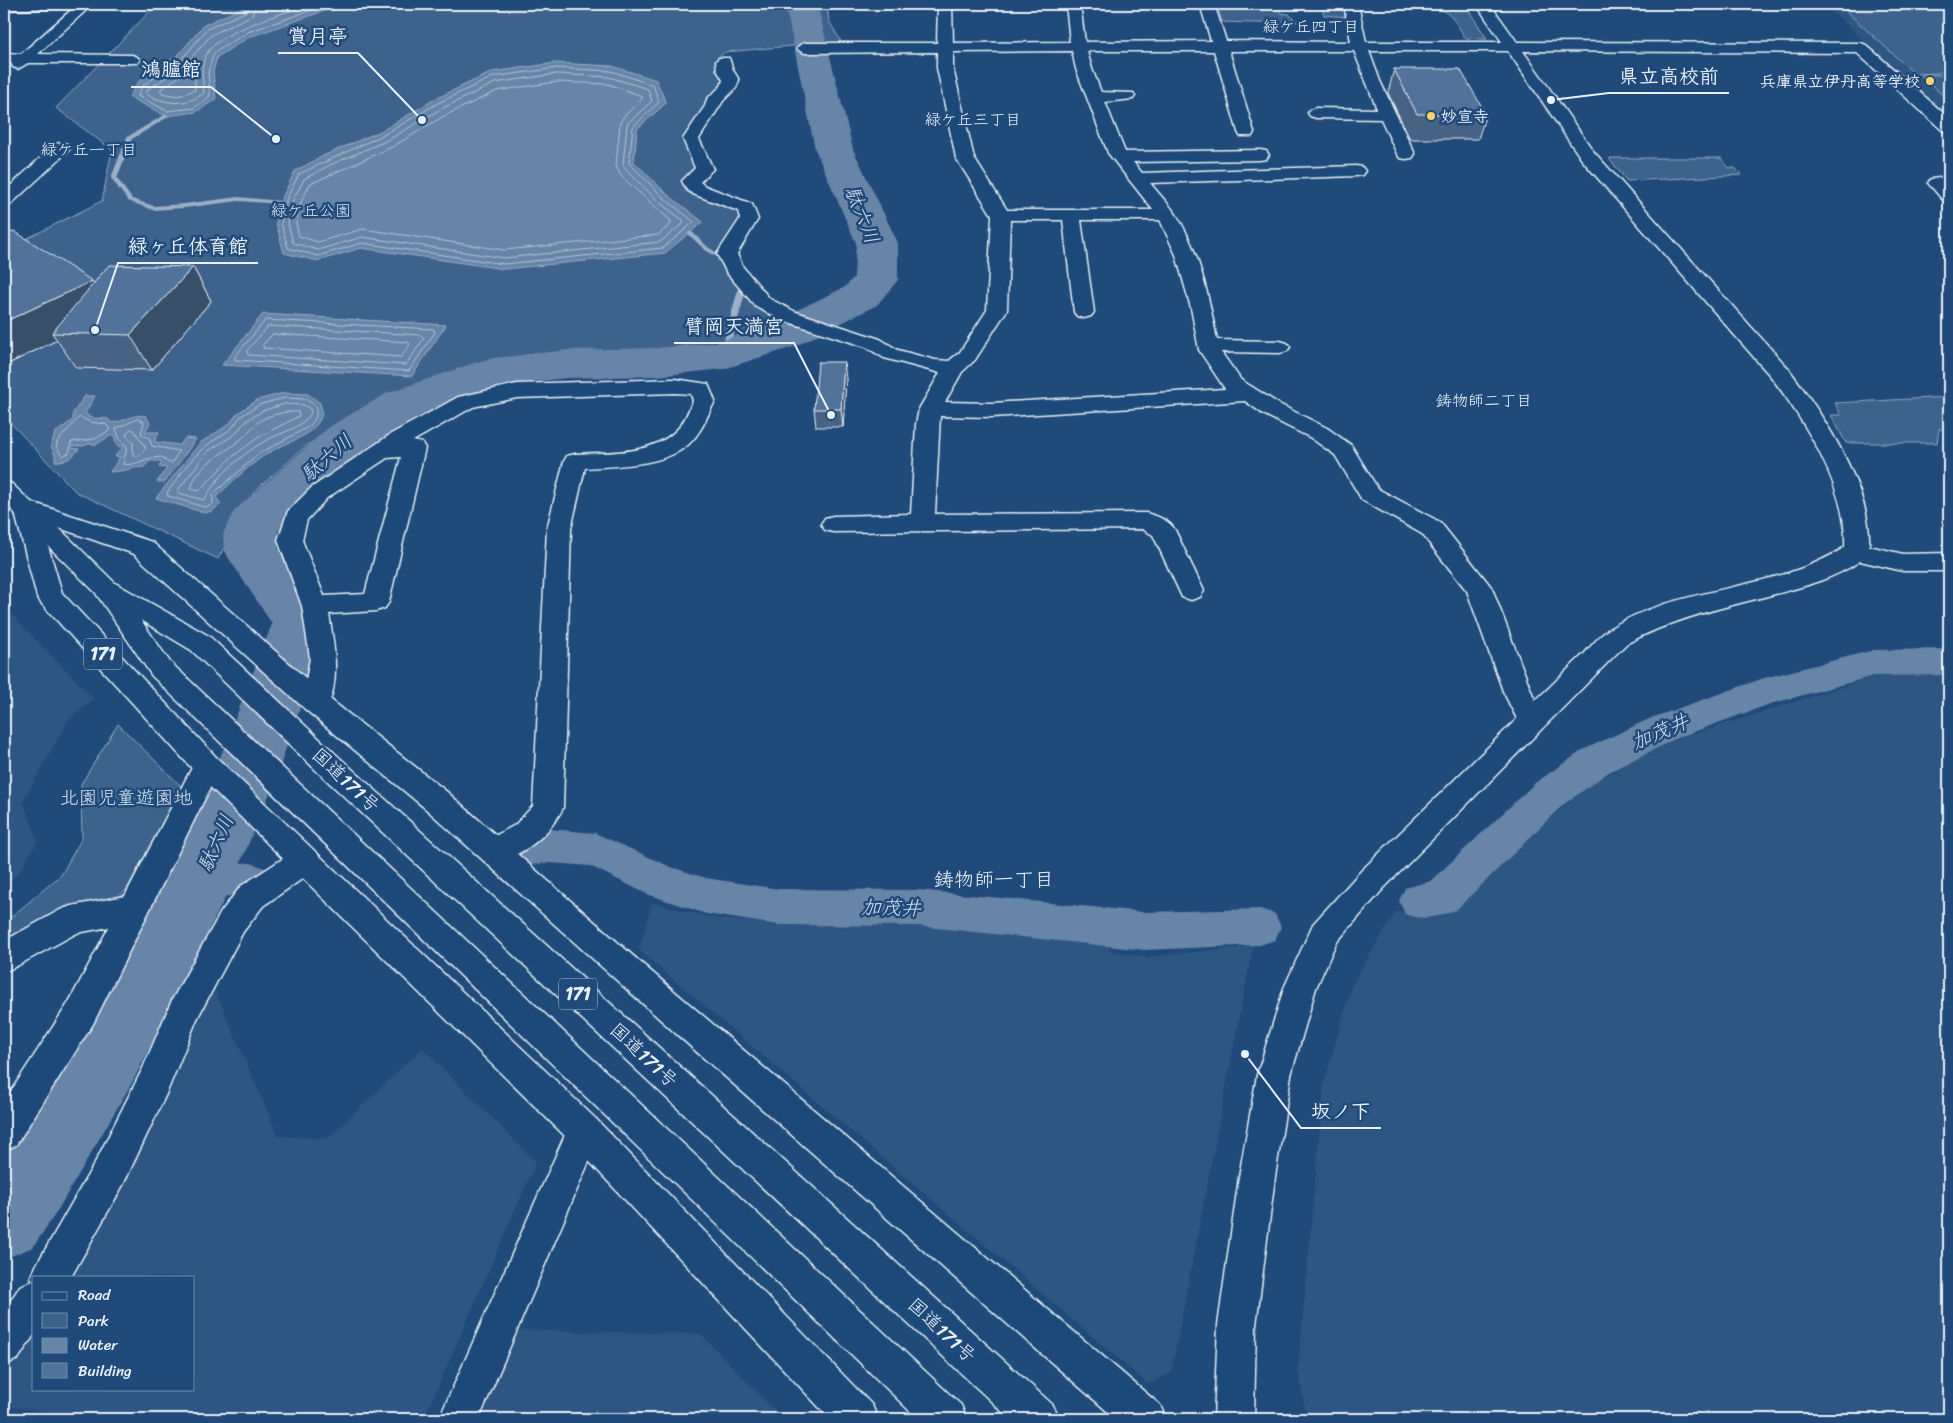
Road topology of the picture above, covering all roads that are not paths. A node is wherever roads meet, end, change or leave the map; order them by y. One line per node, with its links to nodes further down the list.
1 (52, 4): 8 (main road)
2 (86, 4): 16 (main road)
3 (945, 4): 13 (main road)
4 (1073, 4): 9 (main road)
5 (1207, 4): 10 (main road)
6 (1351, 4): 11 (main road)
7 (1483, 4): 12 (main road)
8 (4, 6)
9 (1079, 46): 10 (main road); 13 (main road); 21 (main road)
10 (1220, 46): 11 (main road); 25 (main road)
11 (1359, 46): 12 (main road); 23 (main road)
12 (1510, 46): 24 (main road); 49 (main road)
13 (944, 47): 14 (main road); 35 (main road)
14 (806, 48)
15 (4, 58): 16 (main road)
16 (24, 58): 17 (main road); 19 (main road)
17 (132, 60)
18 (724, 61): 41 (main road)
19 (4, 77)
20 (1127, 96): 21 (main road)
21 (1095, 97): 29 (main road)
22 (1316, 113): 23 (main road)
23 (1388, 114): 27 (main road)
24 (1949, 127)
25 (1246, 132)
26 (61, 148): 34 (main road)
27 (1406, 154)
28 (1260, 155): 29 (main road)
29 (1120, 157): 31 (main road)
30 (1356, 171): 31 (main road)
31 (1137, 178): 37 (main road)
32 (1949, 182): 33 (main road)
33 (1949, 196)
34 (4, 201)
35 (1001, 215): 36 (main road); 41 (main road)
36 (1071, 215): 37 (main road); 38 (main road)
37 (1167, 215): 39 (main road)
38 (1084, 312)
39 (1209, 346): 40 (main road); 42 (main road)
40 (1280, 347)
41 (954, 368): 43 (main road)
42 (1249, 394): 43 (main road); 55 (main road)
43 (930, 409): 47 (main road)
44 (381, 451): 53 (main road); 53 (main road); 57 (main road)
45 (4, 489): 46 (main road, 国道171号 / 171)
46 (25, 508): 51 (main road, 国道171号 / 171); 54 (main road, 171); 56 (main road, 171)
47 (923, 522): 48 (main road); 52 (main road)
48 (833, 524)
49 (1857, 551): 50 (main road); 55 (main road)
50 (1949, 562)
51 (104, 586): 68 (main road, 国道171号 / 171); 69 (main road, 国道171号 / 171)
52 (1191, 591)
53 (315, 606): 54 (main road)
54 (310, 697): 57 (main road, 171)
55 (1532, 721): 71 (main road)
56 (213, 772): 58 (main road, 171); 59 (main road)
57 (495, 851): 70 (main road, 171)
58 (298, 855): 61 (main road, 171); 63 (main road)
59 (134, 908): 60 (main road); 62 (main road)
60 (4, 957)
61 (584, 1131): 66 (main road); 67 (main road, 171)
62 (4, 1133)
63 (51, 1276)
64 (32, 1303): 65 (main road)
65 (4, 1345)
66 (459, 1419)
67 (858, 1419)
68 (947, 1419)
69 (1039, 1419)
70 (1146, 1419)
71 (1234, 1419)

